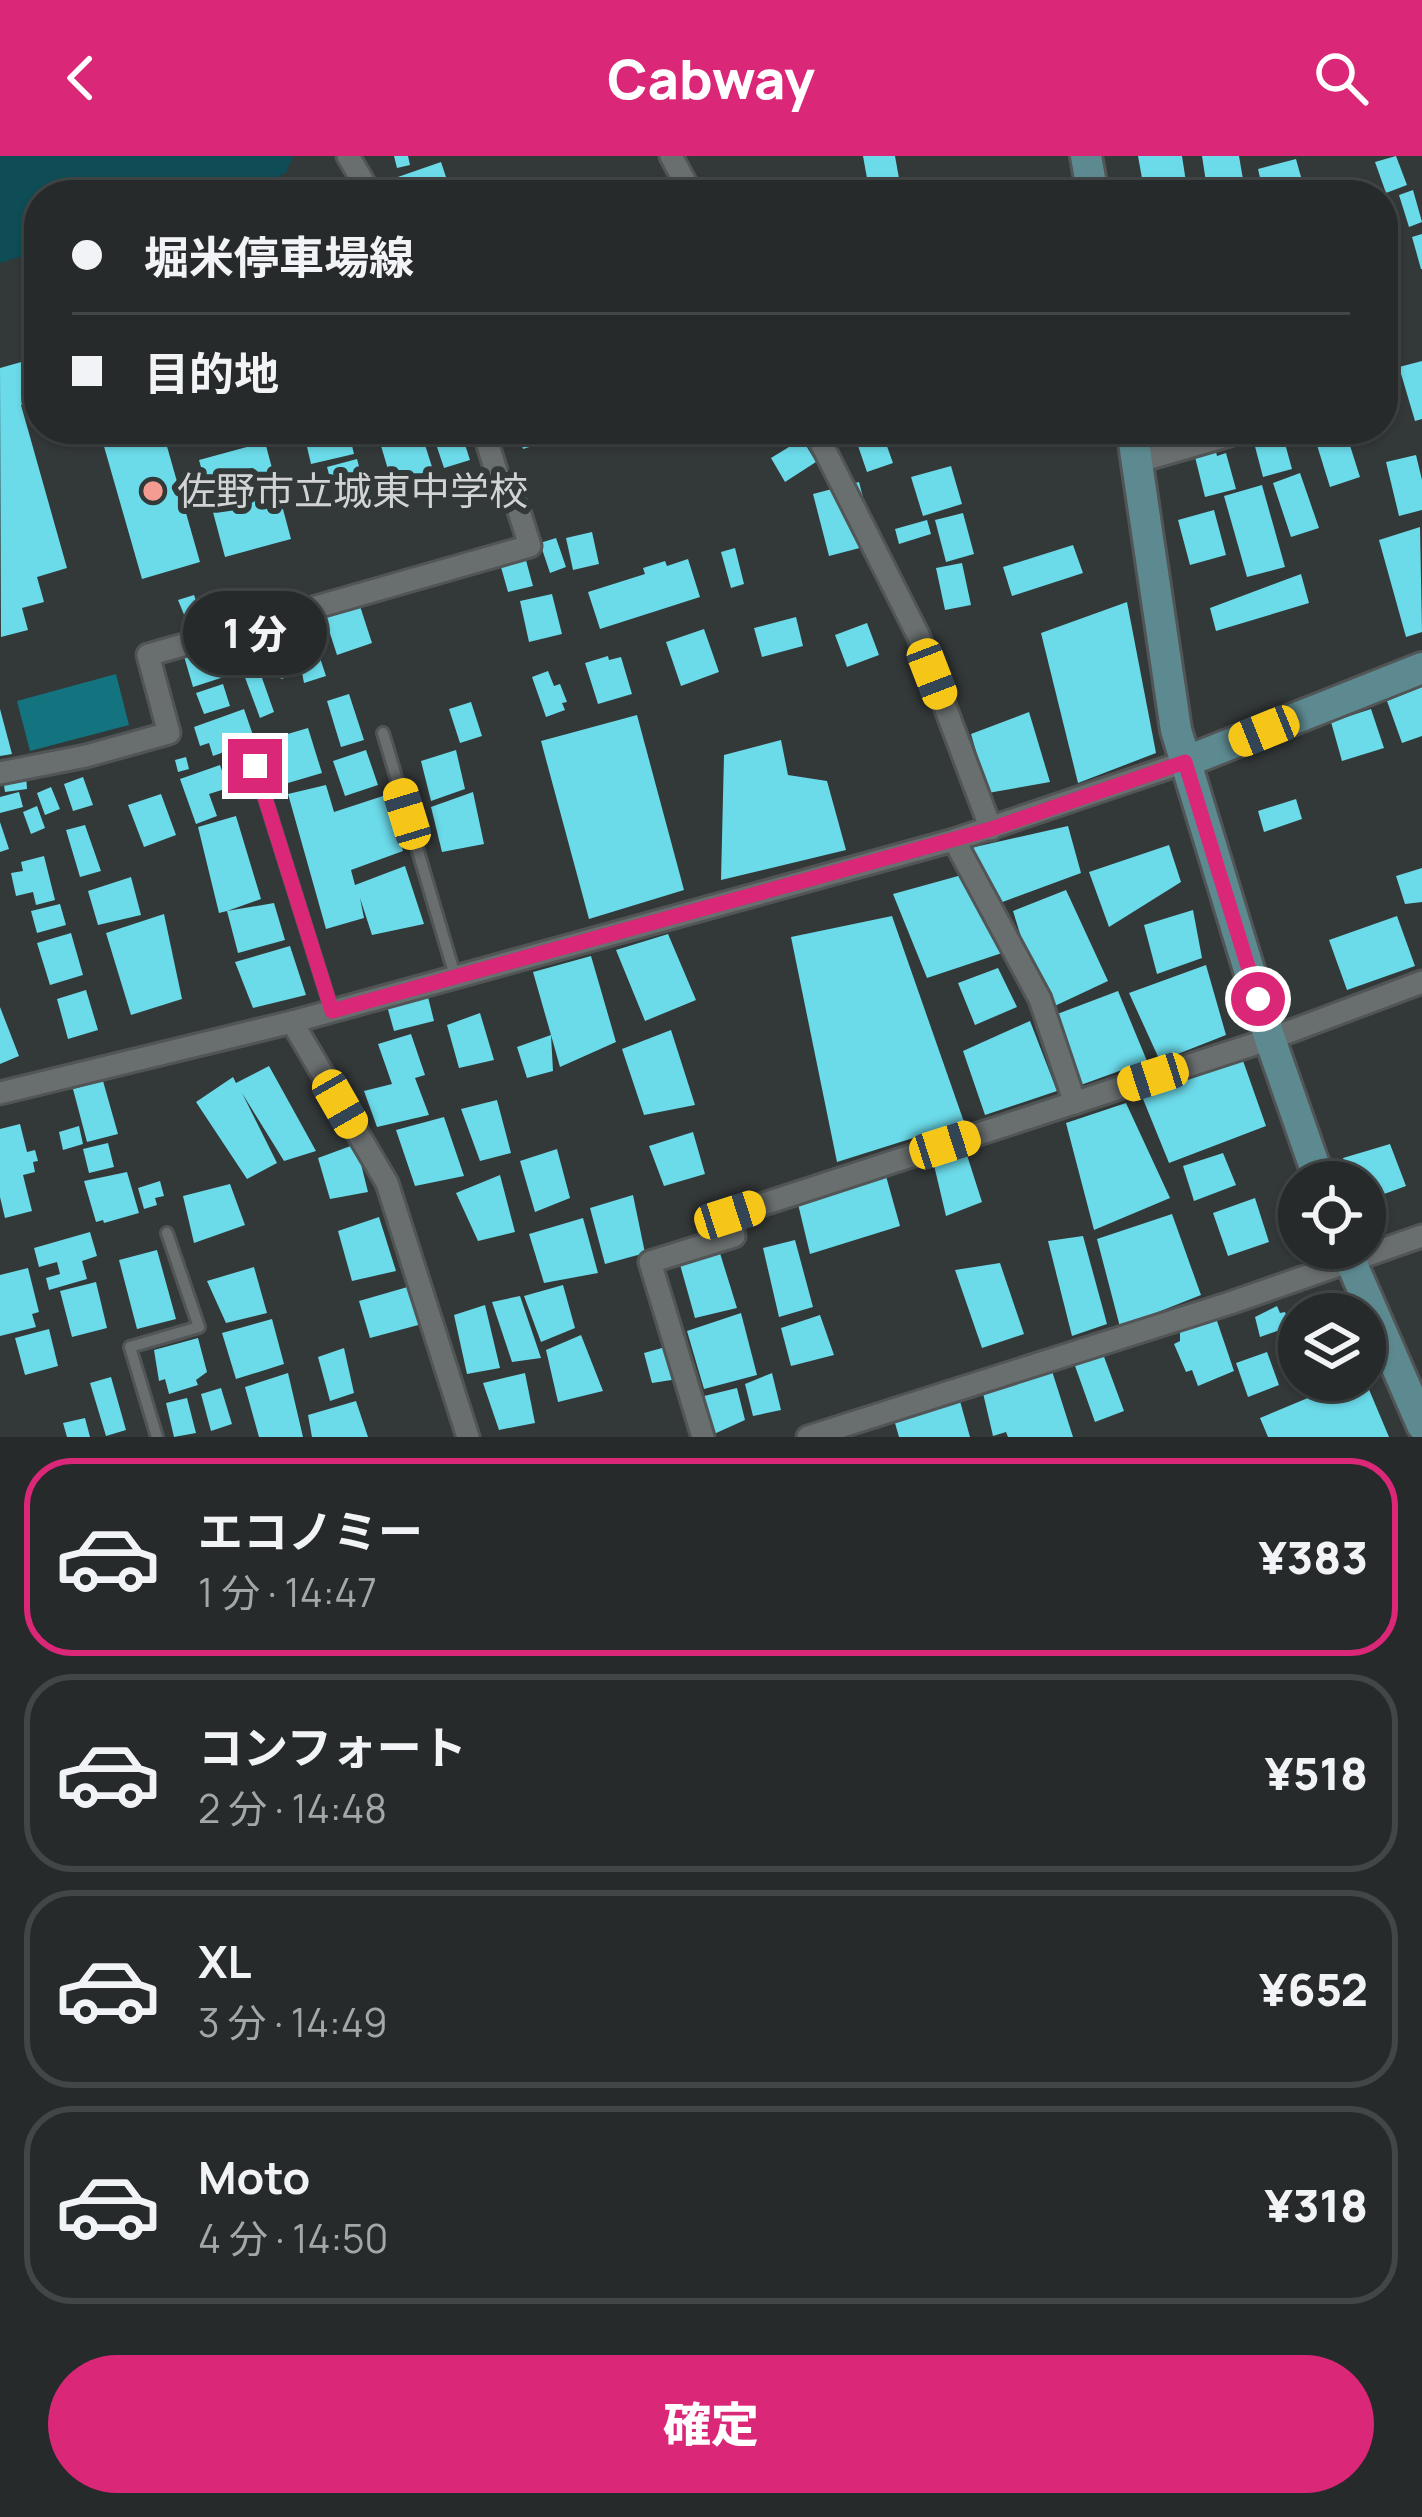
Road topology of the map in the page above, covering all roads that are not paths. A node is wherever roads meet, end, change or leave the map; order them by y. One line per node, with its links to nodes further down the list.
1 (488, 444): 10 (street)
2 (822, 444): 11 (street)
3 (1134, 444): 5 (main road)
4 (1199, 444): 5 (street)
5 (1137, 462): 8 (main road)
6 (1422, 668): 8 (main road)
7 (383, 733): 13 (lane)
8 (1185, 762): 11 (street); 17 (main road)
9 (255, 766): 15 (lane)
10 (0, 772)
11 (991, 829): 12 (street)
12 (954, 839): 13 (street); 19 (street)
13 (454, 976): 15 (street)
14 (1422, 982): 17 (street)
15 (332, 1011): 16 (street)
16 (292, 1022): 18 (street); 28 (street)
17 (1270, 1039): 19 (street); 20 (main road)
18 (0, 1093)
19 (1075, 1103): 29 (street)
20 (1313, 1161)
21 (167, 1234): 27 (lane)
22 (1422, 1236): 23 (street)
23 (1386, 1245)
24 (1304, 1269): 30 (street)
25 (1354, 1269): 26 (main road)
26 (1422, 1425)
27 (157, 1437)
28 (468, 1437)
29 (703, 1437)
30 (808, 1437)

